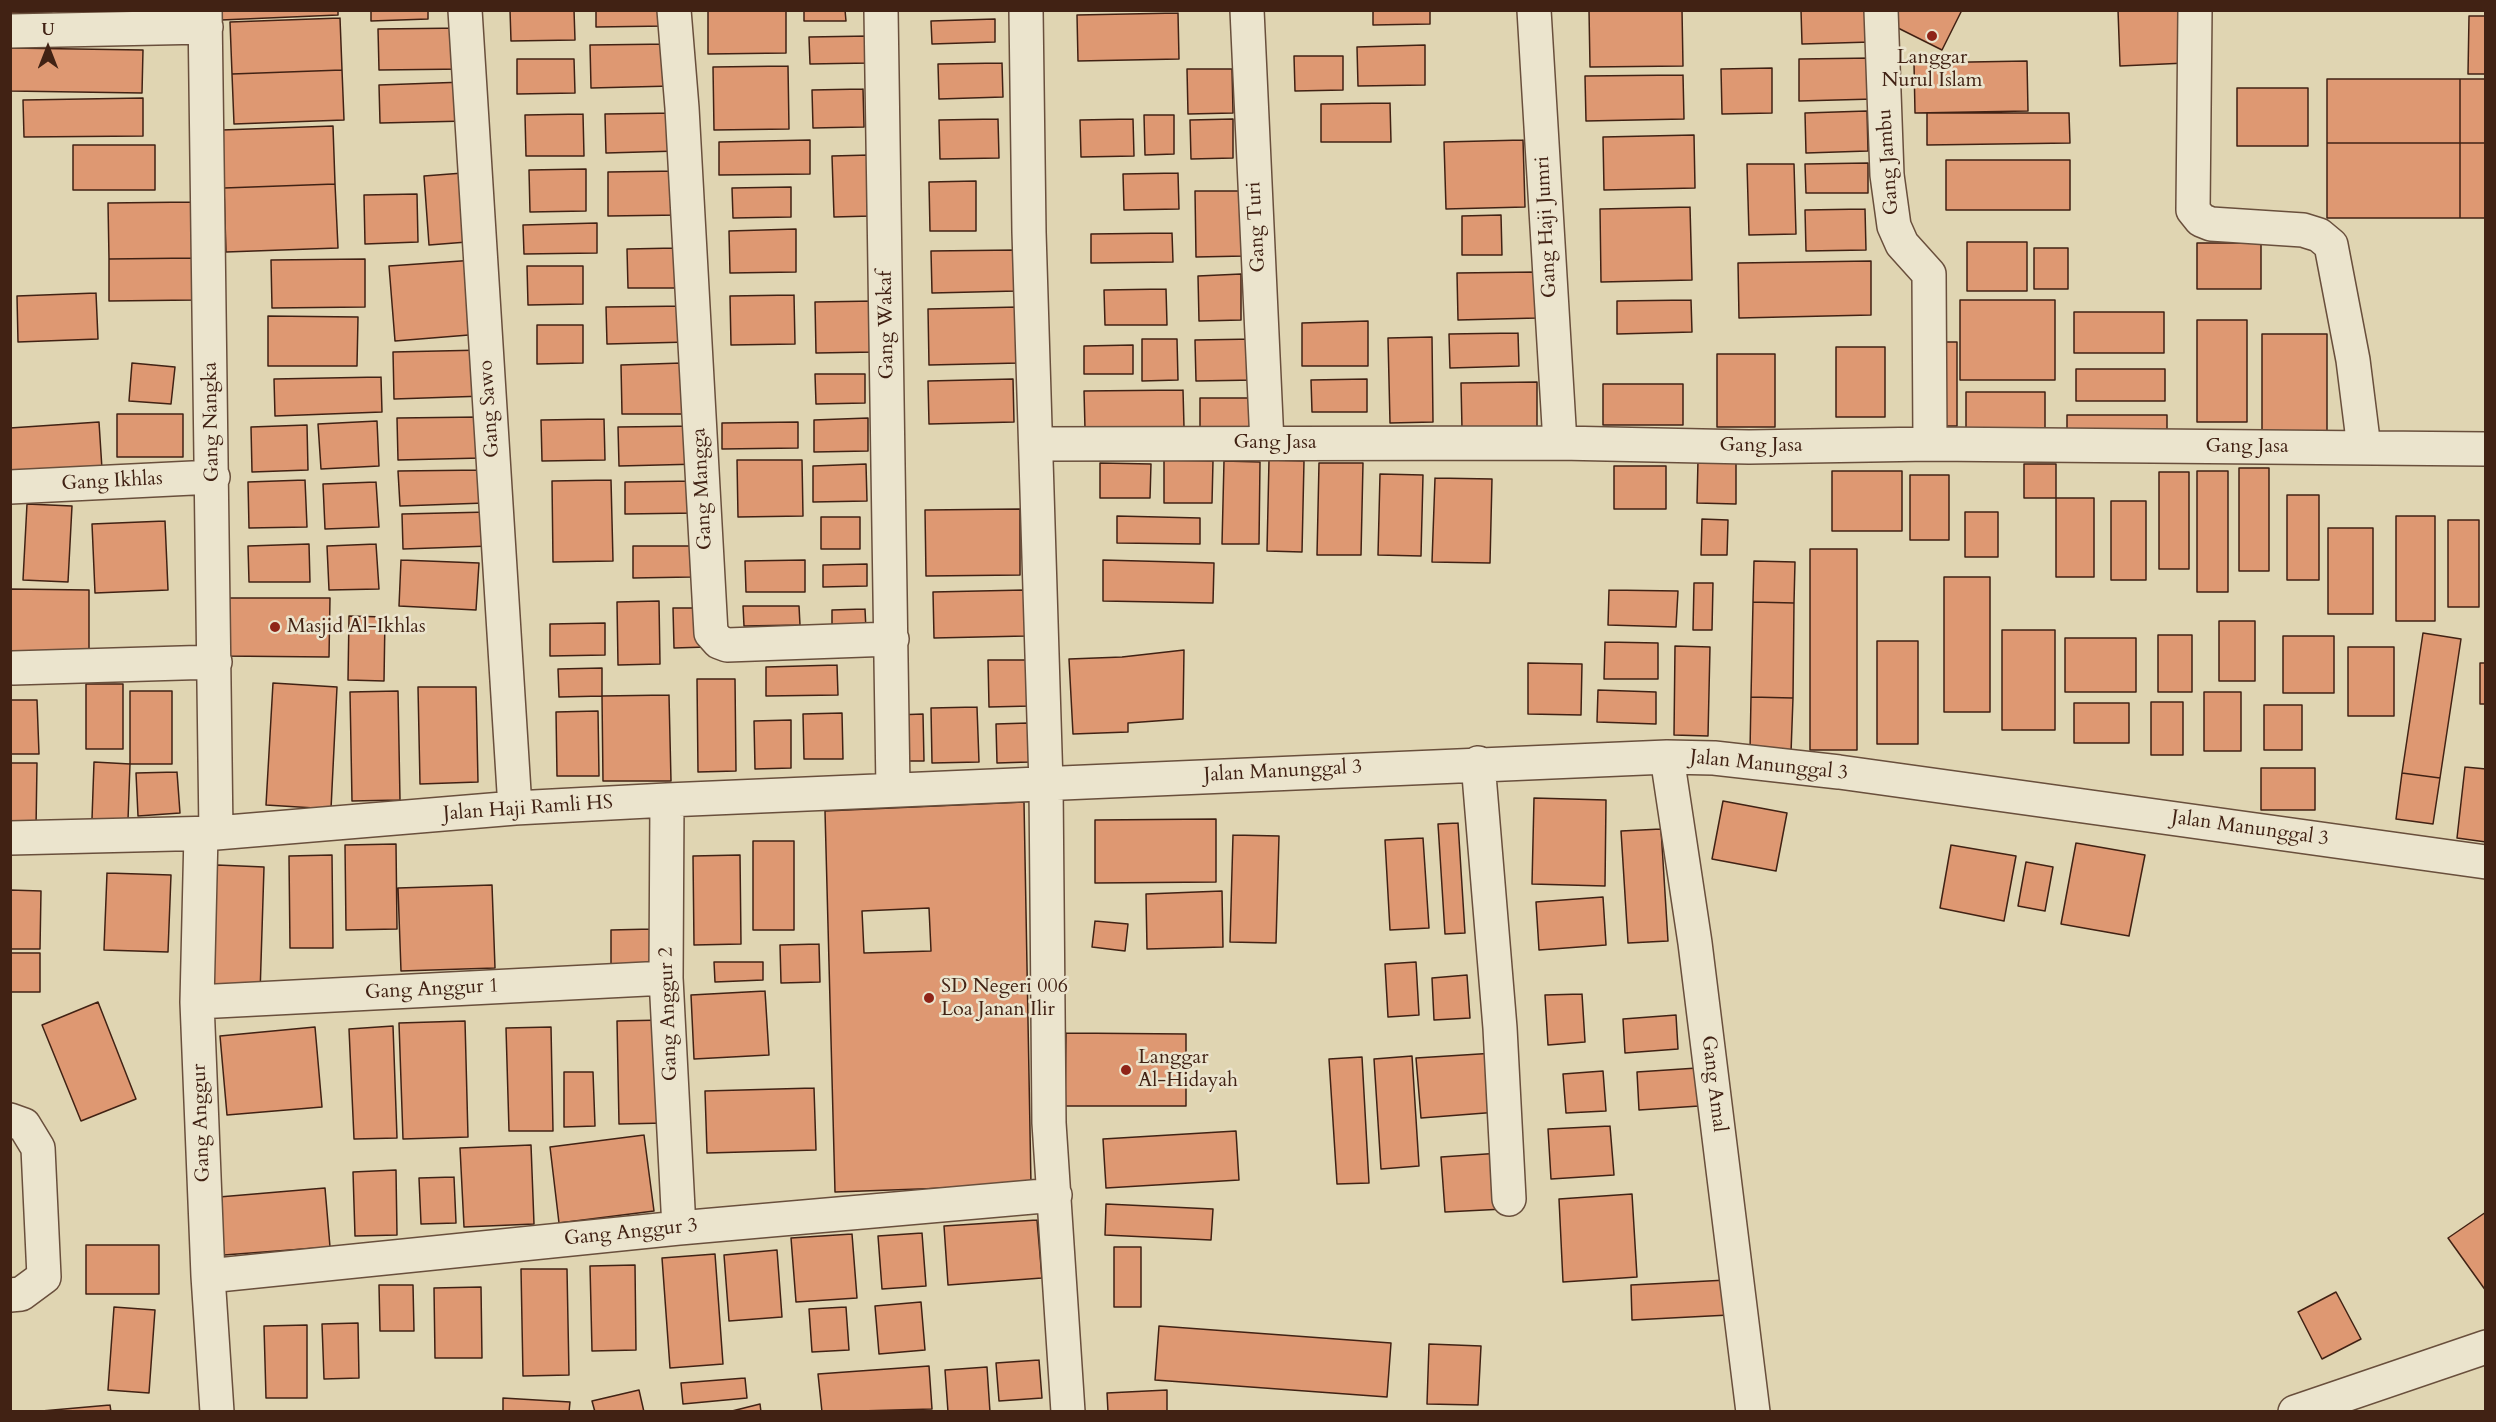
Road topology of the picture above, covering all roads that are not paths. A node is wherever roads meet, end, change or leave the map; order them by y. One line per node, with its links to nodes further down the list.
1 (465, 10): 27 (street, Gang Sawo)
2 (674, 10): 19 (street, Gang Mangga)
3 (881, 10): 19 (street, Gang Wakaf)
4 (1026, 10): 13 (street)
5 (1247, 10): 11 (street, Gang Turi)
6 (1534, 10): 12 (street, Gang Haji Jumri)
7 (1881, 10): 14 (street, Gang Jambu)
8 (2195, 10): 15 (street)
9 (206, 19): 10 (street); 17 (street, Gang Nangka)
10 (10, 31)
11 (1267, 443): 12 (street, Gang Jasa); 13 (street, Gang Jasa)
12 (1560, 443): 14 (street, Gang Jasa)
13 (1037, 444): 24 (street)
14 (1930, 444): 15 (street, Gang Jasa)
15 (2364, 448): 16 (street, Gang Jasa)
16 (2486, 449)
17 (213, 477): 18 (street, Gang Ikhlas); 20 (street, Gang Nangka)
18 (10, 487)
19 (892, 639): 25 (street)
20 (215, 662): 21 (street); 28 (street, Gang Nangka)
21 (13, 668)
22 (1666, 757): 23 (street, Jalan Manunggal 3); 30 (street, Jalan Manunggal 3); 42 (street, Gang Amal)
23 (1478, 763): 24 (street, Jalan Manunggal 3); 35 (street)
24 (1046, 784): 25 (street, Jalan Haji Ramli HS); 34 (street)
25 (893, 789): 26 (street, Jalan Haji Ramli HS)
26 (667, 800): 27 (street, Jalan Haji Ramli HS); 31 (street, Gang Anggur 2)
27 (515, 808): 28 (street, Jalan Haji Ramli HS)
28 (209, 833): 29 (street, Jalan Haji Ramli HS); 32 (street, Gang Anggur)
29 (10, 838)
30 (2486, 862)
31 (666, 978): 32 (street, Gang Anggur 1); 36 (street, Gang Anggur 2)
32 (197, 1002): 37 (street, Gang Anggur)
33 (10, 1120): 38 (street)
34 (1055, 1195): 36 (street, Gang Anggur 3); 41 (street)
35 (1509, 1198)
36 (679, 1228): 37 (street, Gang Anggur 3)
37 (208, 1276): 40 (street, Gang Anggur)
38 (10, 1295)
39 (2486, 1347): 43 (street)
40 (217, 1412)
41 (1068, 1412)
42 (1753, 1412)
43 (2295, 1412)

